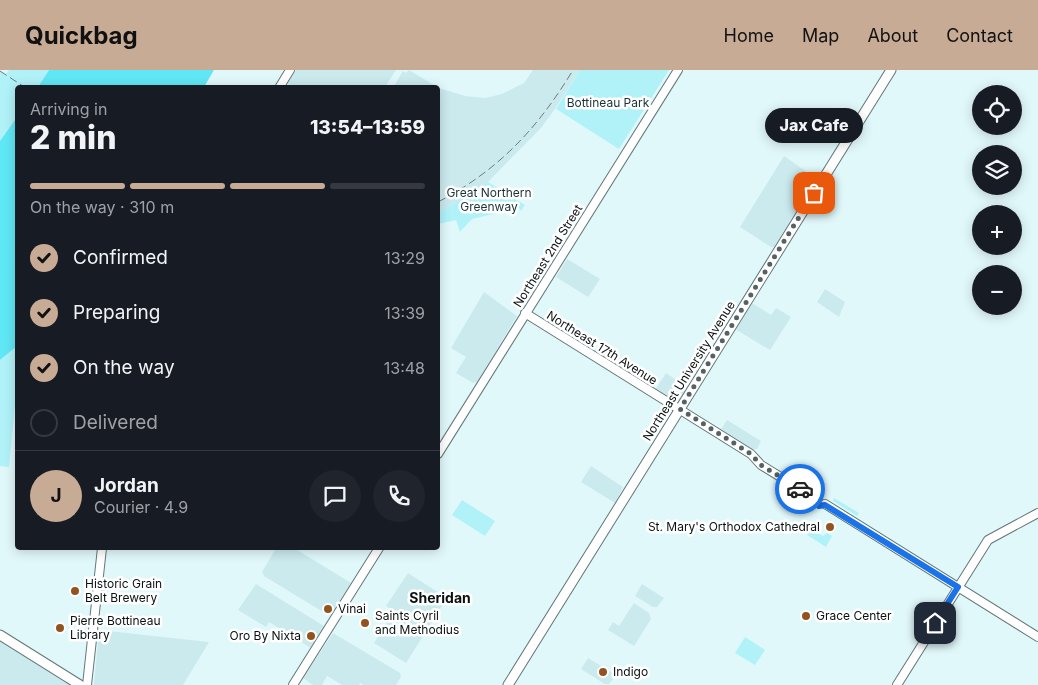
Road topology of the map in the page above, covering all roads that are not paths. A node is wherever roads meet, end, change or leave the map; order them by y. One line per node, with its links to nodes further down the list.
1 (290, 70): 4 (street)
2 (678, 70): 5 (street, Northeast 2nd Street)
3 (891, 70): 6 (main road, Northeast University Avenue)
4 (281, 85)
5 (525, 313): 6 (street, Northeast 17th Avenue); 7 (street, Northeast 2nd Street)
6 (680, 409): 11 (street, Northeast 17th Avenue); 17 (main road, Northeast University Avenue)
7 (440, 451)
8 (1038, 513): 11 (street)
9 (102, 550): 15 (street)
10 (378, 550): 16 (street)
11 (958, 587): 13 (street, Northeast 17th Avenue); 18 (street)
12 (0, 635): 14 (main road)
13 (1038, 637)
14 (80, 685)
15 (87, 685)
16 (294, 685)
17 (508, 685)
18 (896, 685)

